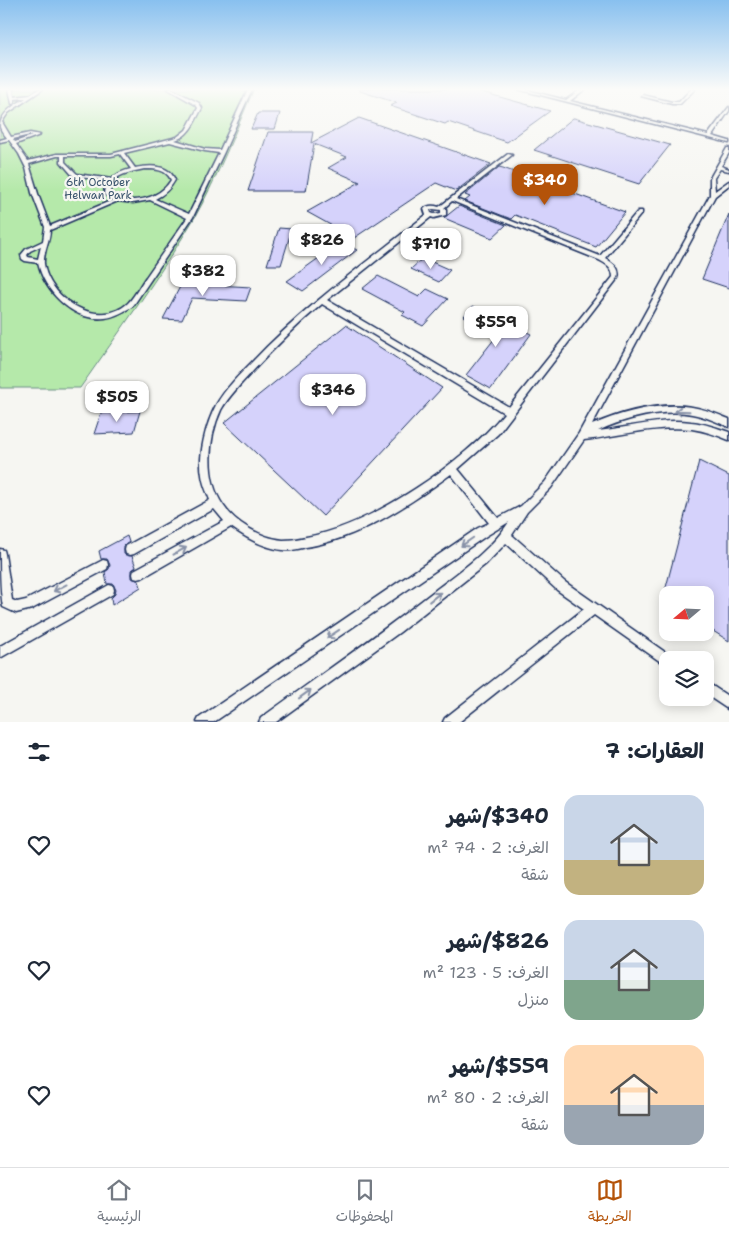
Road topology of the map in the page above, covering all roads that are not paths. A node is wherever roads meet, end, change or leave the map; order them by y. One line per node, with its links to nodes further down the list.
1 (0, 122): 8 (lane)
2 (192, 123): 9 (lane)
3 (235, 123): 12 (lane)
4 (653, 123): 6 (lane)
5 (719, 123): 6 (lane)
6 (709, 137): 10 (lane)
7 (0, 141): 8 (lane)
8 (13, 141): 16 (lane)
9 (172, 141): 12 (lane); 13 (lane)
10 (729, 142)
11 (729, 149): 17 (lane)
12 (222, 152): 29 (lane)
13 (121, 153): 15 (lane); 18 (lane)
14 (510, 154): 26 (lane)
15 (63, 155): 16 (lane); 20 (lane)
16 (27, 163): 30 (lane)
17 (718, 167): 19 (lane); 24 (lane)
18 (134, 170): 20 (lane); 25 (lane)
19 (729, 170)
20 (111, 180): 27 (lane)
21 (729, 184): 22 (lane)
22 (720, 191): 23 (lane); 24 (lane)
23 (729, 193)
24 (712, 194): 37 (lane)
25 (150, 198): 27 (lane); 29 (lane)
26 (452, 199): 32 (lane); 34 (lane)
27 (116, 200): 30 (lane)
28 (640, 212): 32 (lane)
29 (190, 217): 33 (lane)
30 (48, 229): 31 (lane)
31 (44, 242): 33 (lane); 33 (lane)
32 (601, 259): 35 (lane)
33 (41, 261)
34 (323, 301): 35 (lane); 40 (lane)
35 (510, 412): 39 (lane)
36 (729, 423): 37 (lane, one-way to 37)
37 (582, 436): 38 (lane); 41 (lane)
38 (729, 436)
39 (452, 468): 42 (lane); 43 (lane)
40 (215, 503): 42 (lane); 45 (lane)
41 (524, 509): 43 (lane); 44 (lane)
42 (231, 522): 48 (lane, one-way to 42)
43 (496, 523): 55 (lane, one-way to 55)
44 (506, 536): 50 (lane); 56 (lane, one-way to 44)
45 (130, 550)
46 (0, 554): 47 (lane, one-way to 46)
47 (103, 565)
48 (138, 574)
49 (109, 590): 51 (lane)
50 (593, 609): 52 (lane); 57 (lane)
51 (0, 652)
52 (659, 655)
53 (714, 693): 54 (lane)
54 (729, 704)
55 (204, 722)
56 (265, 722)
57 (449, 722)

